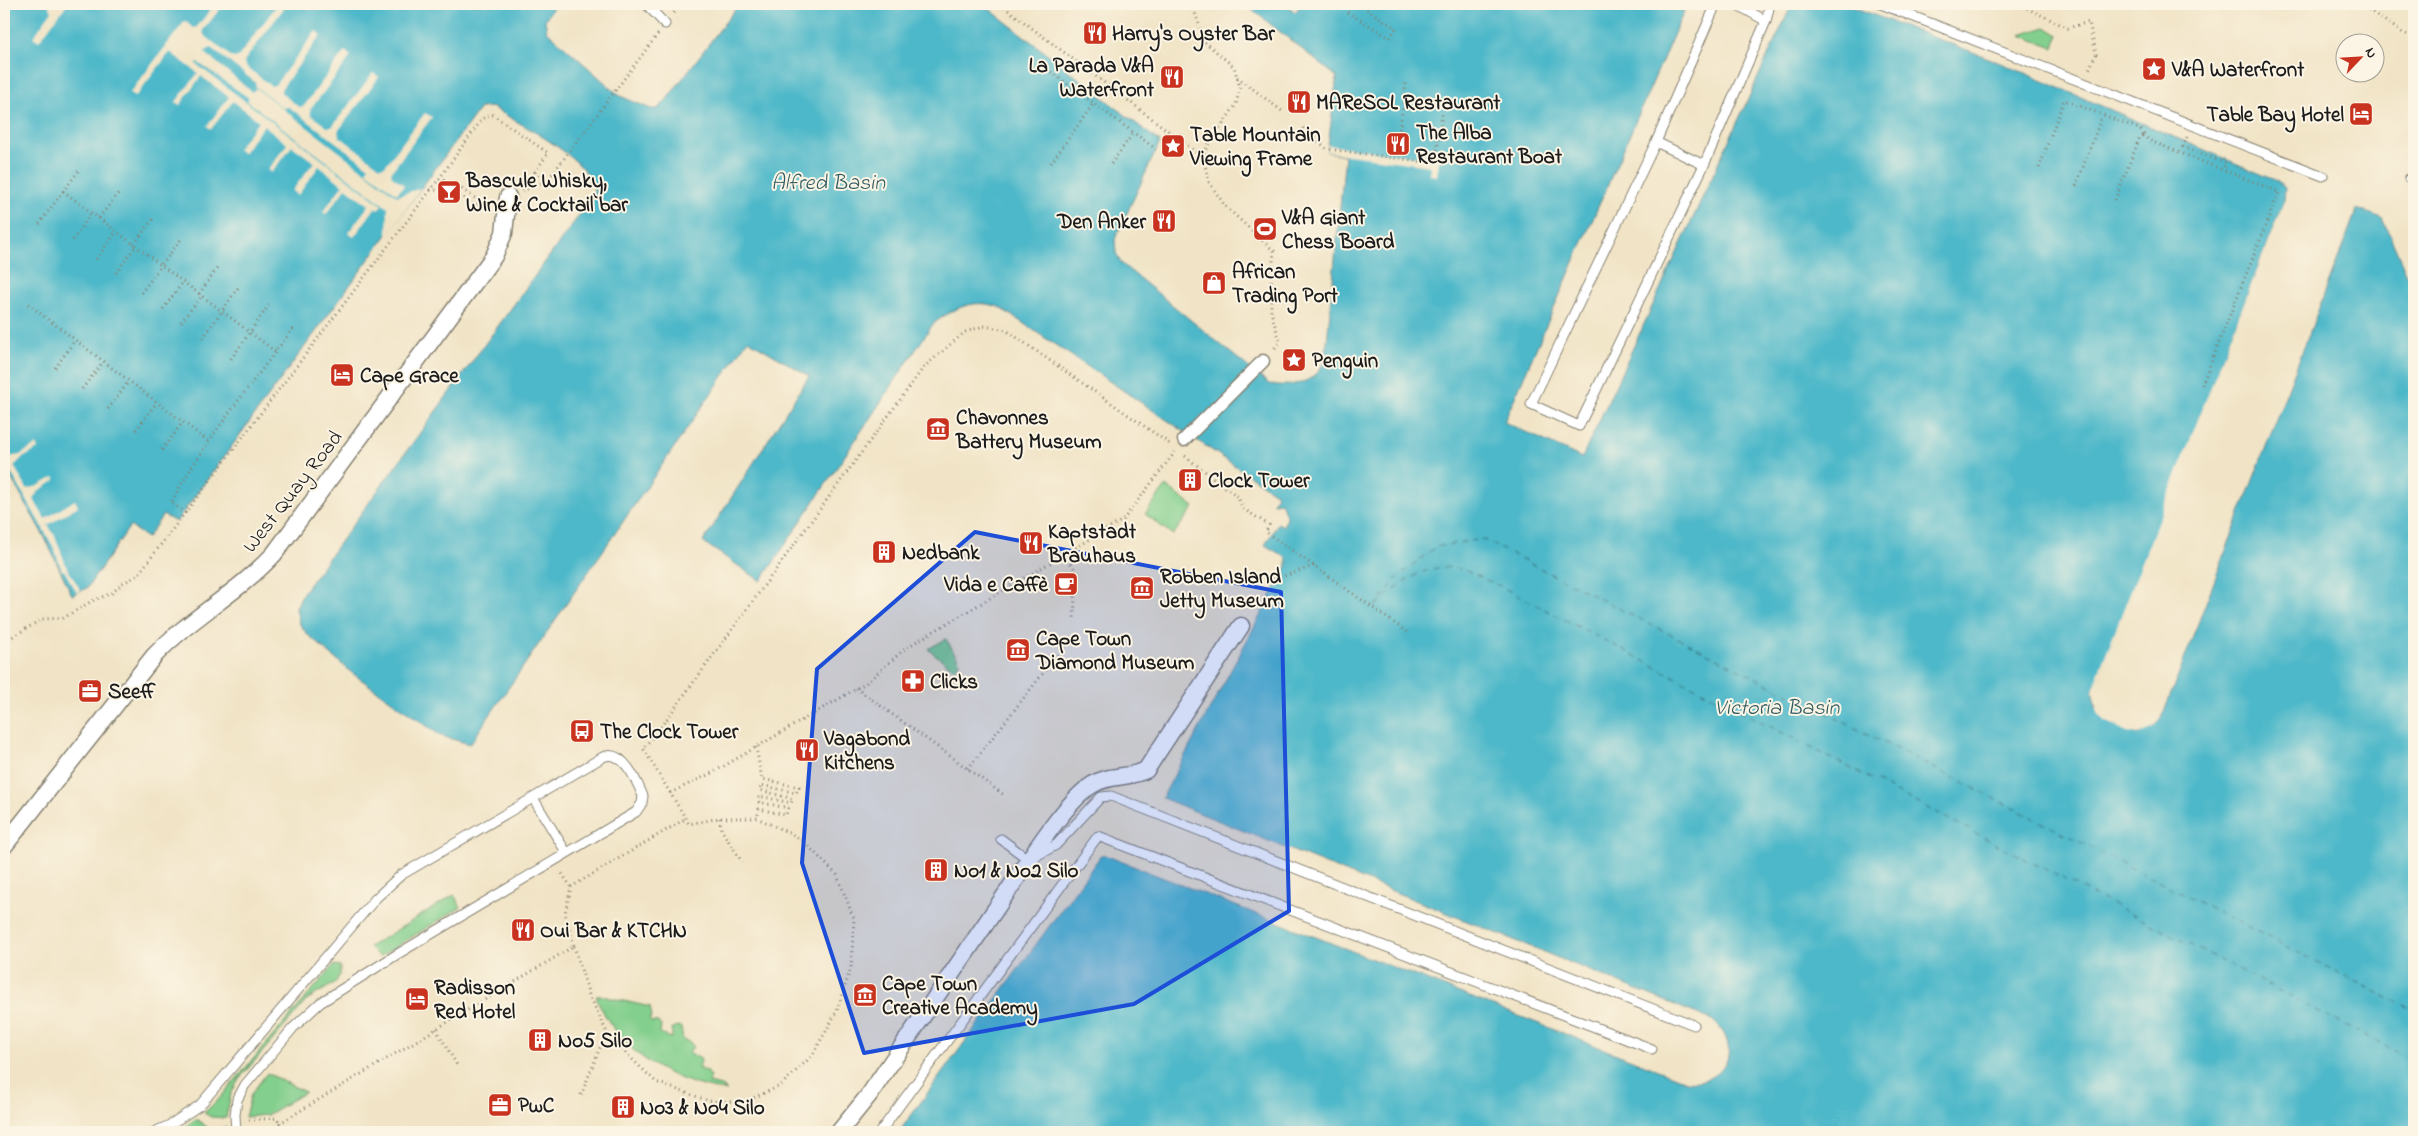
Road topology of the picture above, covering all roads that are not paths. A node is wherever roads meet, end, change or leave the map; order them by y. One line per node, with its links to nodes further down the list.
1 (646, 4): 7 (lane)
2 (1716, 4): 8 (lane)
3 (1736, 4): 6 (lane)
4 (1770, 4): 6 (lane)
5 (1881, 4): 10 (lane)
6 (1766, 21): 9 (lane)
7 (665, 24)
8 (1656, 142): 9 (lane); 9 (lane)
9 (1704, 164)
10 (2323, 176)
11 (508, 197): 17 (street, West Quay Road)
12 (1263, 361): 13 (street)
13 (1180, 445)
14 (1240, 626): 19 (street)
15 (533, 798): 18 (lane); 18 (lane); 22 (lane)
16 (1001, 839): 19 (lane)
17 (4, 846)
18 (566, 852): 23 (lane)
19 (1029, 860): 20 (lane); 24 (street)
20 (1694, 1025)
21 (1652, 1049): 25 (lane)
22 (154, 1132)
23 (236, 1132)
24 (839, 1132)
25 (880, 1132)

